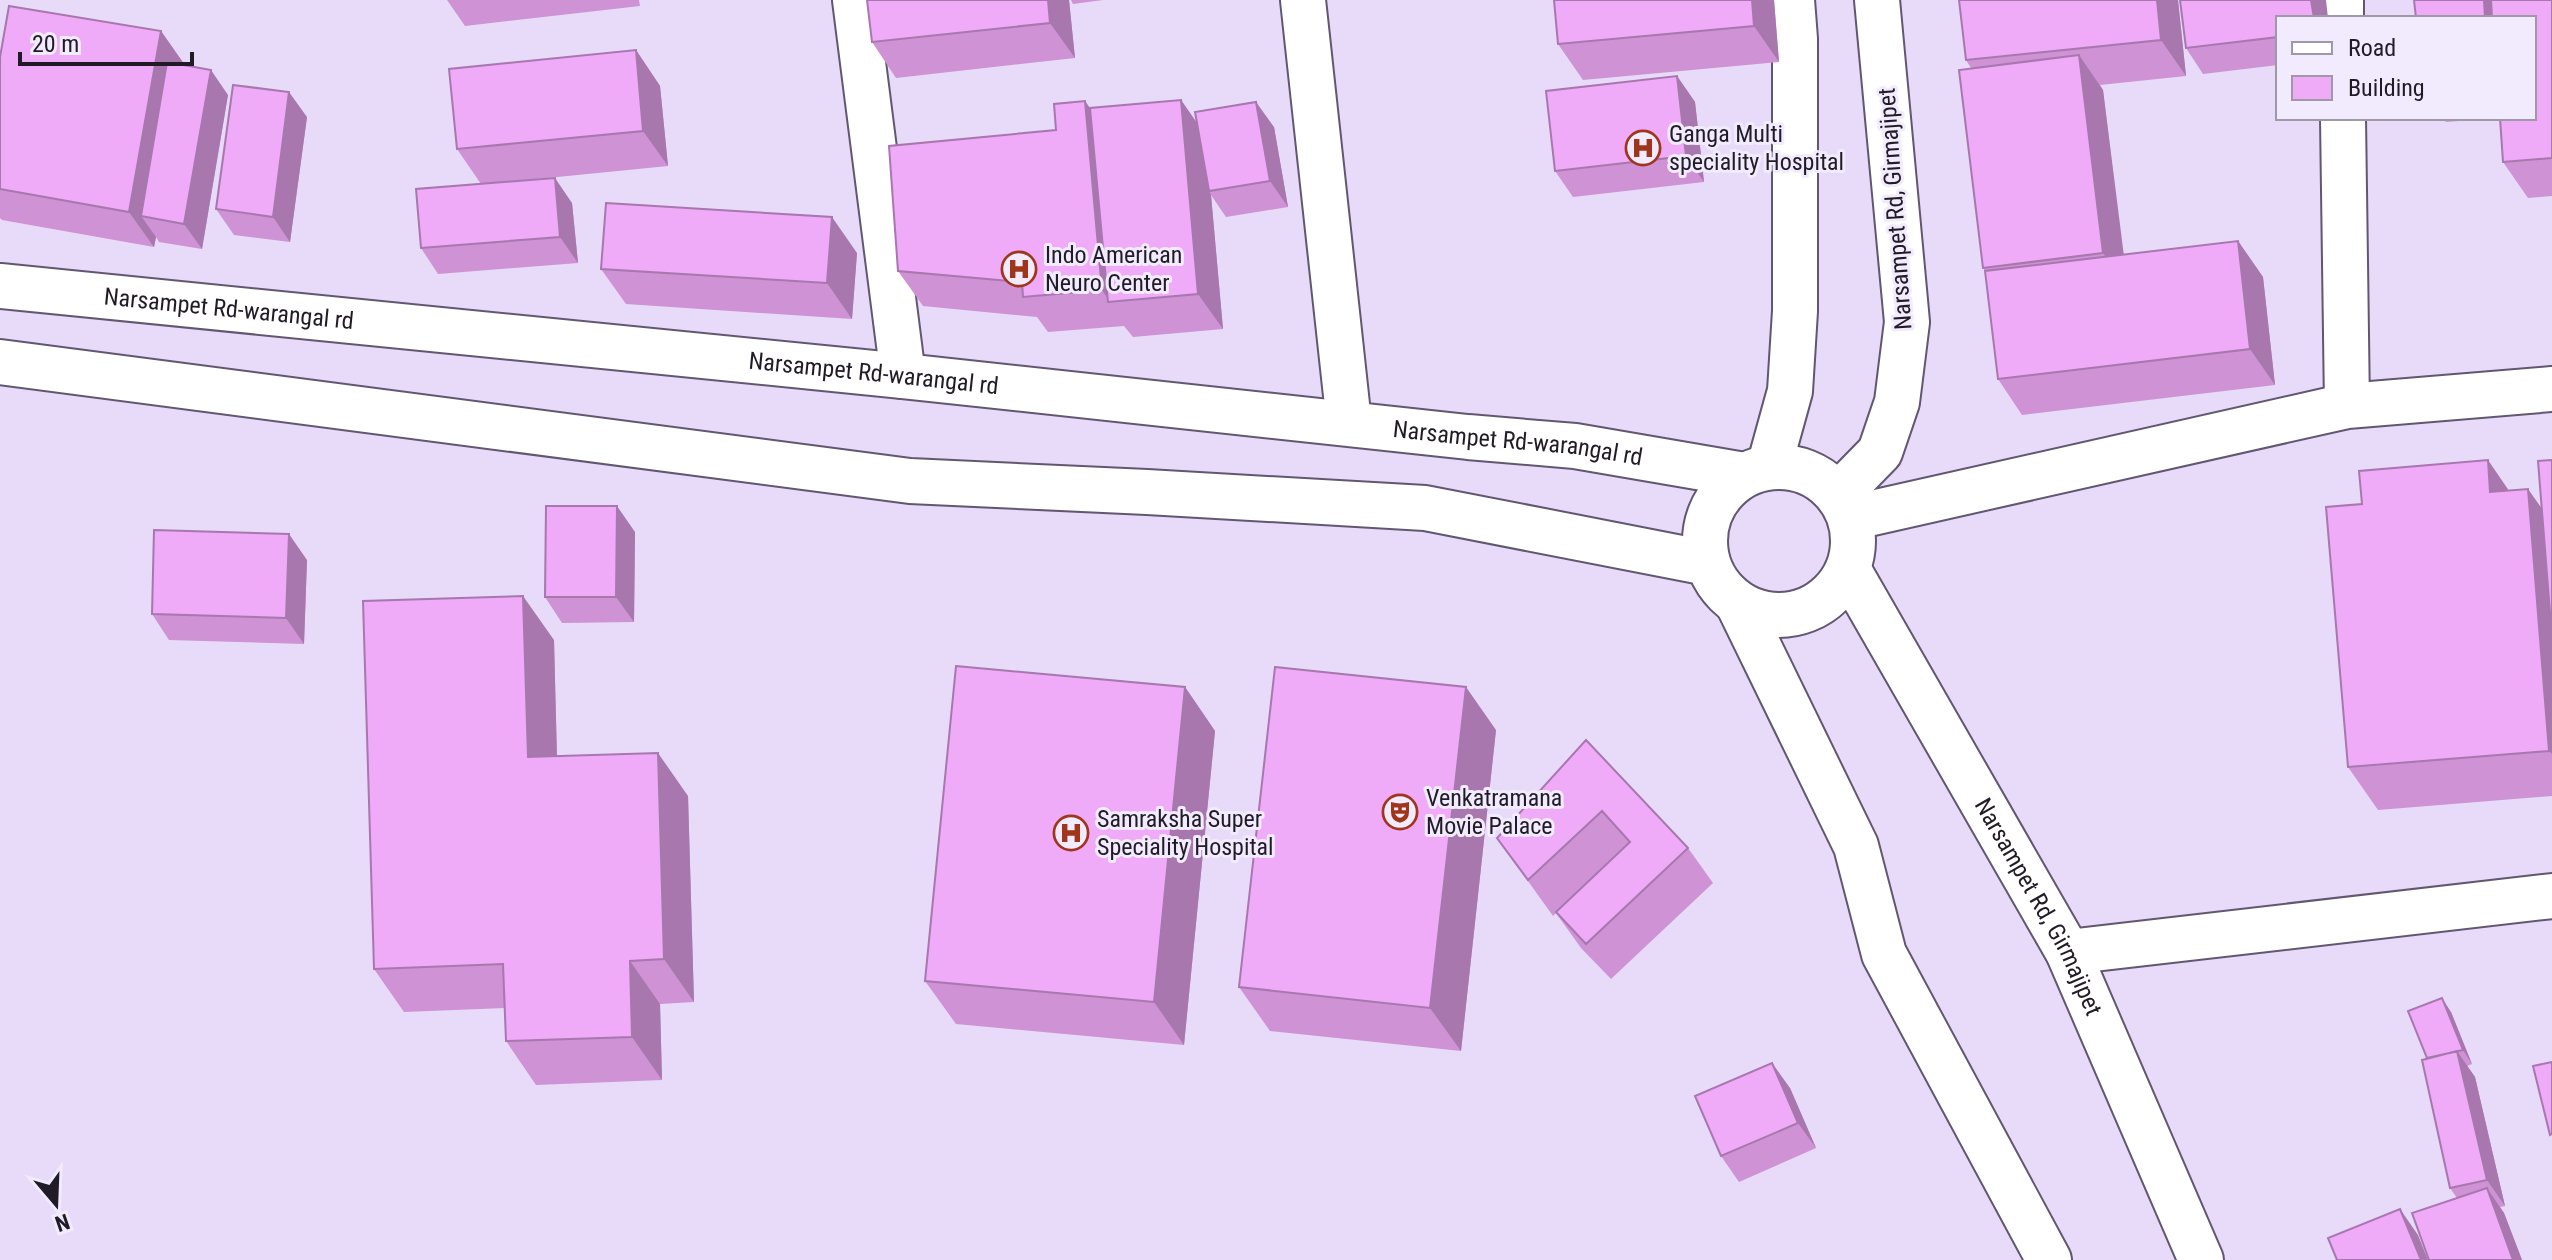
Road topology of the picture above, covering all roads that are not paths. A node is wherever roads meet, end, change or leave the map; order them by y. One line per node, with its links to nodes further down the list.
1 (855, 0): 8 (main road)
2 (1303, 0): 11 (main road)
3 (1792, 0): 12 (main road)
4 (1877, 0): 13 (main road, Narsampet Rd, Girmajipet)
5 (2343, 120): 10 (main road)
6 (0, 286): 8 (main road, Narsampet Rd-warangal rd)
7 (0, 362): 14 (main road)
8 (903, 376): 11 (main road, Narsampet Rd-warangal rd)
9 (2552, 389): 10 (main road)
10 (2347, 406): 13 (main road)
11 (1349, 423): 12 (main road, Narsampet Rd-warangal rd)
12 (1756, 471): 13 (main road); 14 (main road)
13 (1844, 507): 15 (main road)
14 (1707, 563): 16 (main road)
15 (1848, 569): 16 (main road); 18 (main road, Narsampet Rd, Girmajipet)
16 (1738, 604): 19 (main road)
17 (2552, 896): 18 (main road)
18 (2068, 952): 20 (main road, Narsampet Rd, Girmajipet)
19 (2049, 1260)
20 (2201, 1260)

